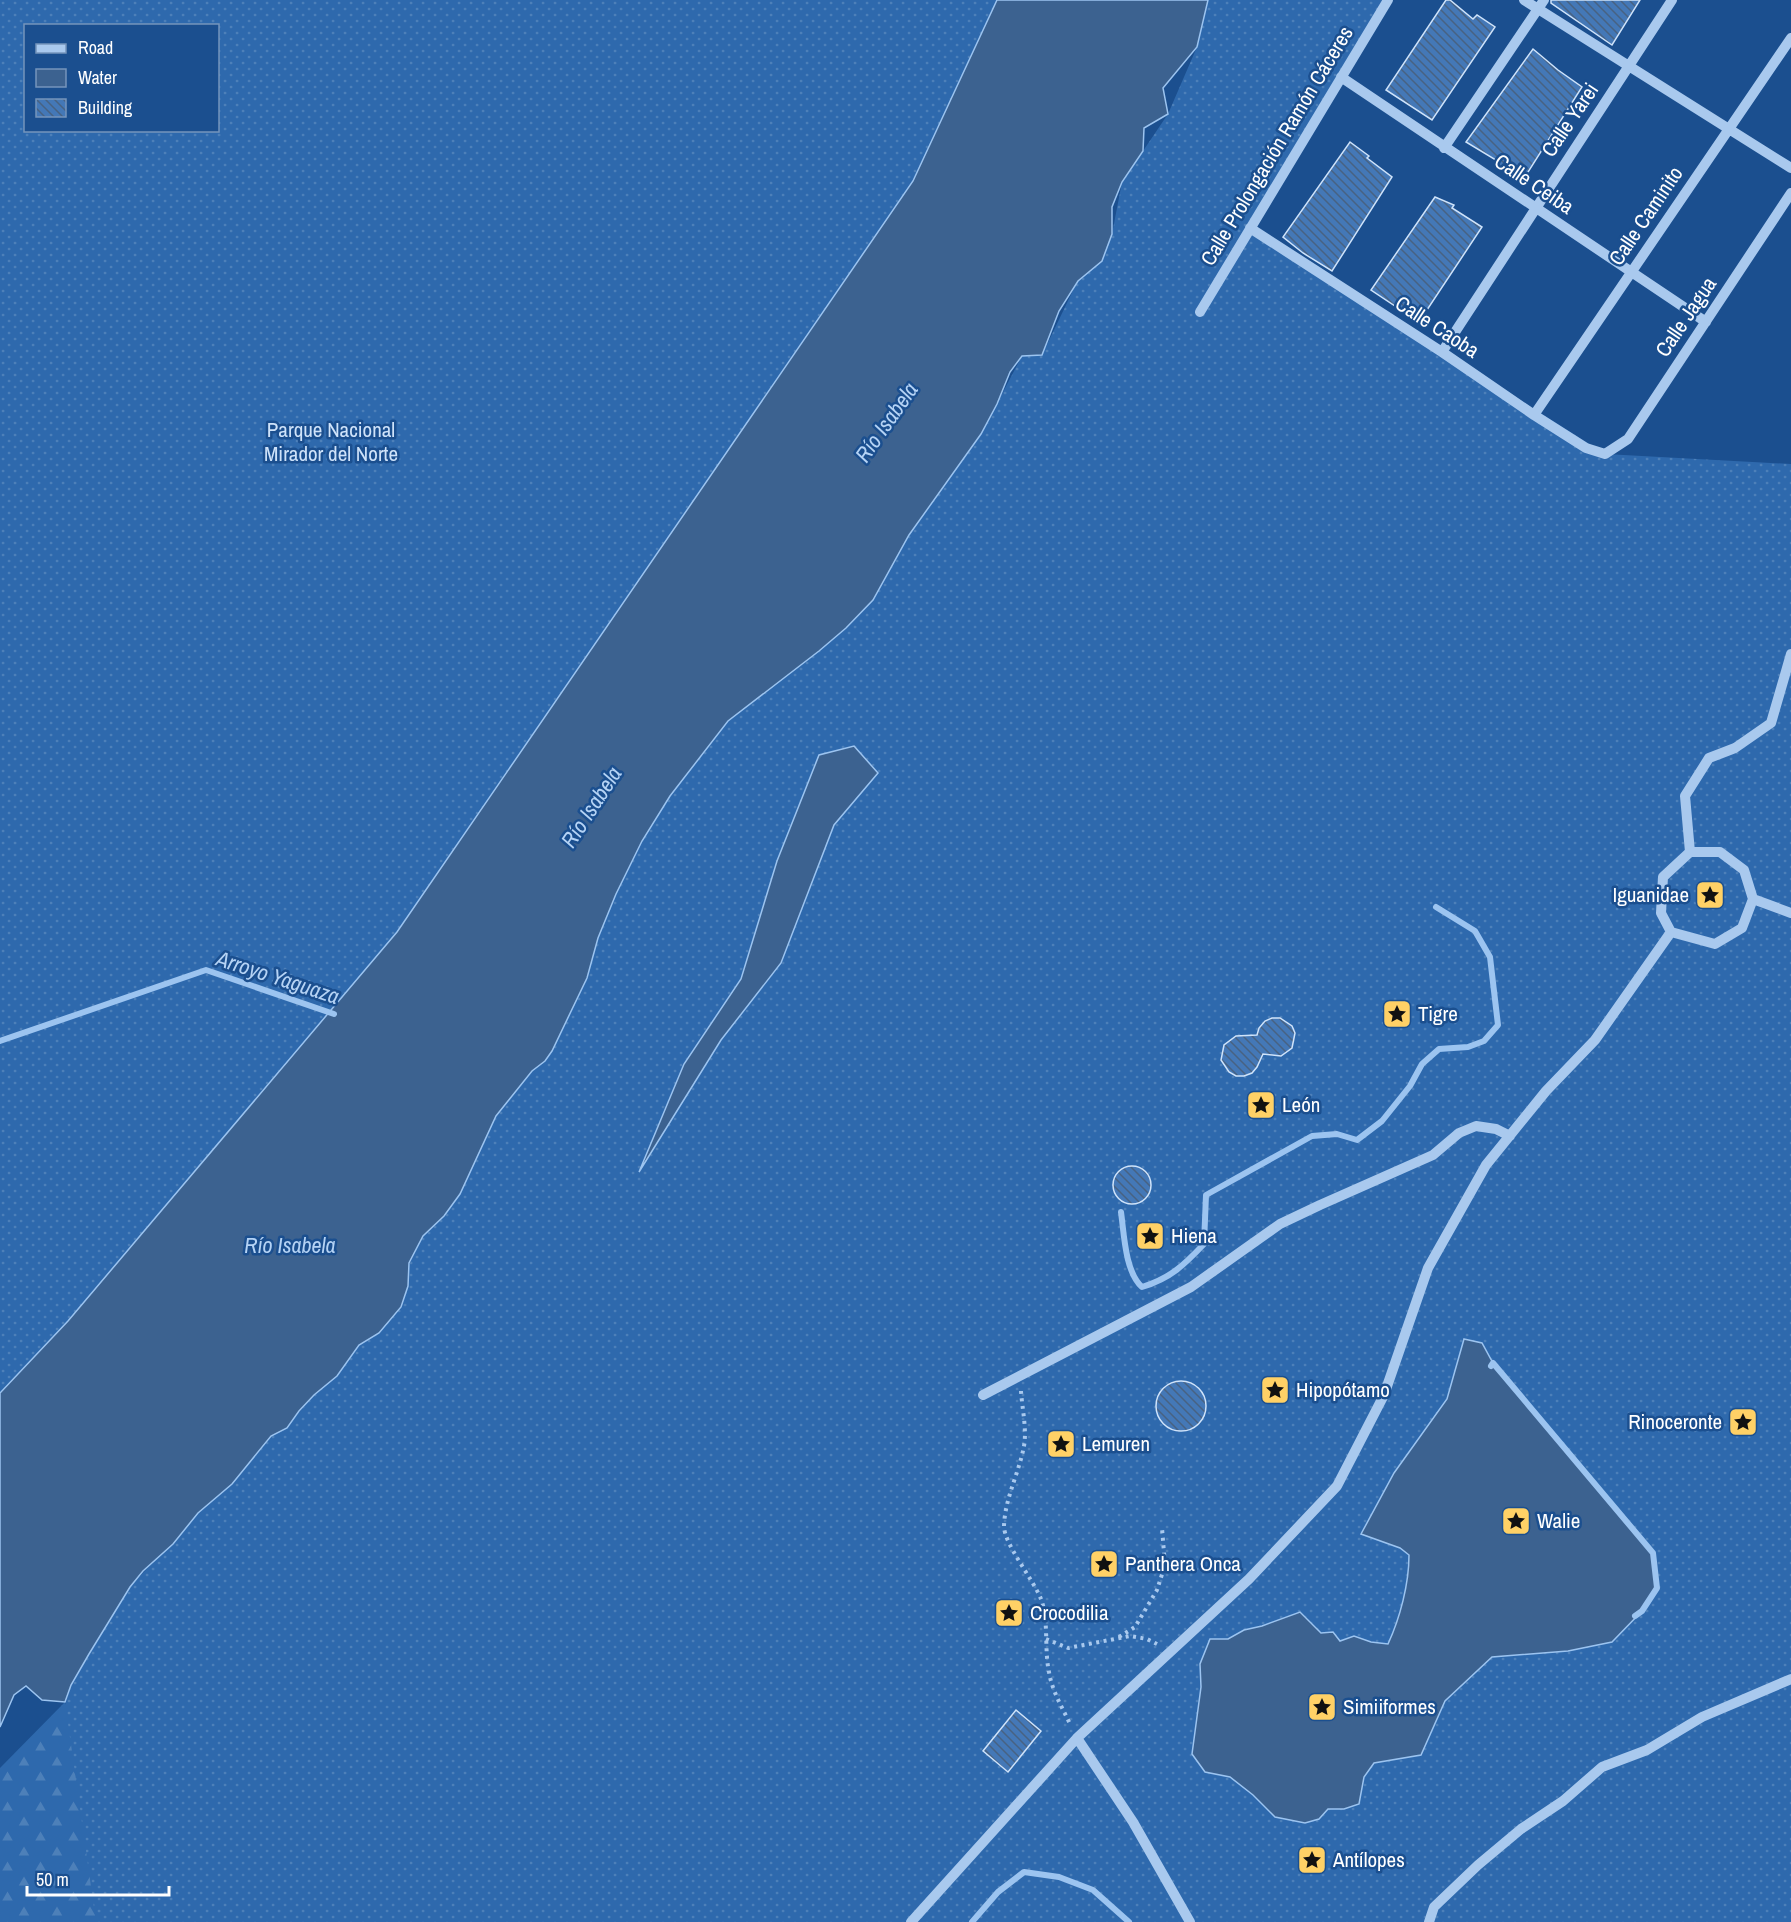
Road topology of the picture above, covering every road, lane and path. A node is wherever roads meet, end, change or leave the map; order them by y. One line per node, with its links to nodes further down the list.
1 (1388, 0): 7 (street, Calle Prolongación Ramón Cáceres)
2 (1524, 0): 4 (street)
3 (1672, 0): 6 (street, Calle Yarei)
4 (1542, 4): 6 (street); 9 (street)
5 (1791, 38): 8 (street, Calle Caminito)
6 (1630, 65): 8 (street); 12 (street, Calle Yarei)
7 (1341, 77): 9 (street, Calle Ceiba); 13 (street, Calle Prolongación Ramón Cáceres)
8 (1729, 128): 10 (street); 14 (street, Calle Caminito)
9 (1444, 148): 12 (street, Calle Ceiba)
10 (1791, 168)
11 (1791, 193): 16 (street, Calle Jagua)
12 (1535, 208): 14 (street, Calle Ceiba); 17 (street, Calle Yarei)
13 (1250, 228): 15 (street, Calle Prolongación Ramón Cáceres); 17 (street, Calle Caoba)
14 (1632, 272): 16 (street, Calle Ceiba); 18 (street, Calle Caminito)
15 (1200, 312)
16 (1706, 322): 19 (street, Calle Jagua)
17 (1442, 352): 18 (street, Calle Caoba)
18 (1534, 416): 19 (street, Calle Caoba)
19 (1605, 454)
20 (1791, 654): 21 (street)
21 (1690, 852): 22 (street); 24 (street)
22 (1753, 899): 23 (street); 24 (street)
23 (1791, 913)
24 (1671, 932): 25 (street)
25 (1510, 1136): 26 (street); 31 (street)
26 (1016, 1377): 27 (street); 30 (path)
27 (984, 1395)
28 (1162, 1528): 29 (path)
29 (1118, 1637): 30 (path); 31 (path)
30 (1046, 1639): 33 (path)
31 (1171, 1651): 33 (street)
32 (1791, 1679): 36 (street)
33 (1077, 1738): 34 (street); 35 (street)
34 (911, 1922)
35 (1190, 1922)
36 (1429, 1922)

